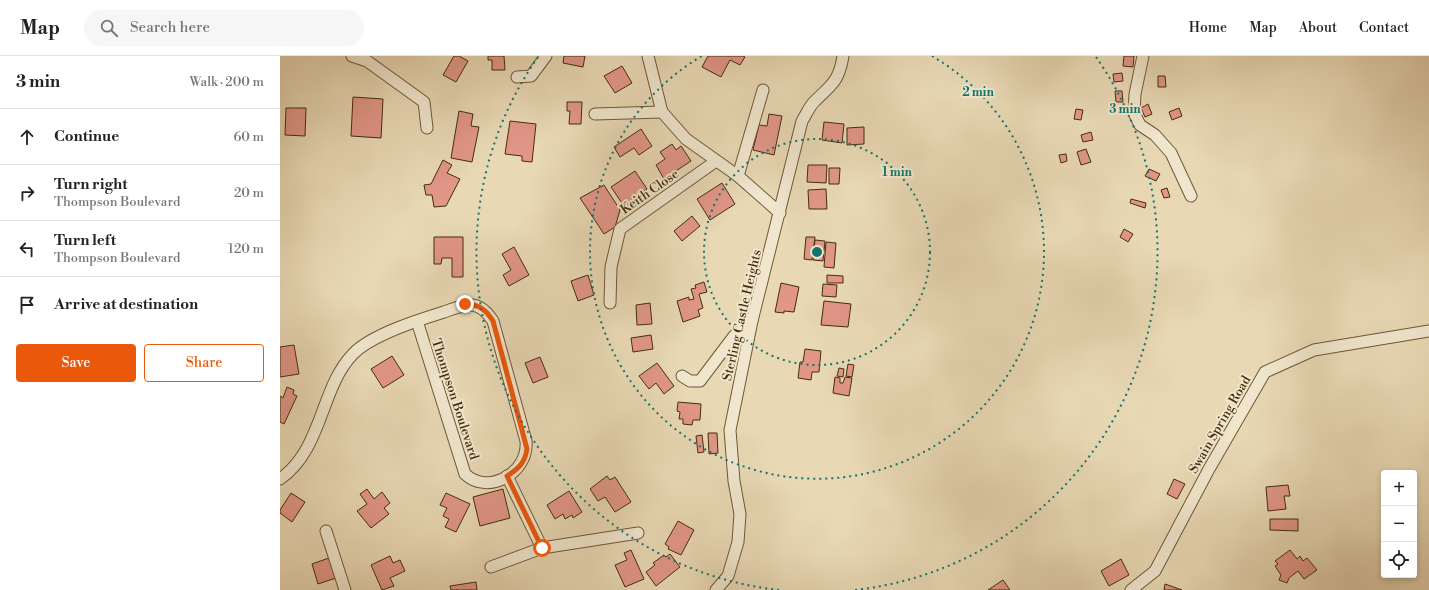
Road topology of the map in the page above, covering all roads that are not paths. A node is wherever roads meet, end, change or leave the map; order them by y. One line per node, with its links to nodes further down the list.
1 (352, 56): 10 (street)
2 (546, 56): 6 (street)
3 (648, 56): 8 (street)
4 (843, 56): 14 (street, Sterling Castle Heights)
5 (1143, 56): 13 (street)
6 (517, 77)
7 (763, 90): 12 (street)
8 (662, 112): 9 (street); 11 (street)
9 (595, 114)
10 (427, 128)
11 (716, 161): 12 (street); 15 (street, Keith Close)
12 (738, 176): 14 (street)
13 (1192, 196)
14 (780, 213): 17 (street, Sterling Castle Heights)
15 (610, 303)
16 (416, 321): 20 (street, Thompson Boulevard); 20 (street, Thompson Boulevard); 21 (street, Thompson Boulevard)
17 (752, 321): 19 (street); 27 (street, Sterling Castle Heights)
18 (1429, 331): 28 (street, Swain Spring Road)
19 (682, 376)
20 (507, 476): 24 (street)
21 (280, 479)
22 (326, 531): 26 (street)
23 (638, 532): 24 (street)
24 (542, 548): 25 (street)
25 (491, 567)
26 (345, 590)
27 (716, 590)
28 (1131, 590)

